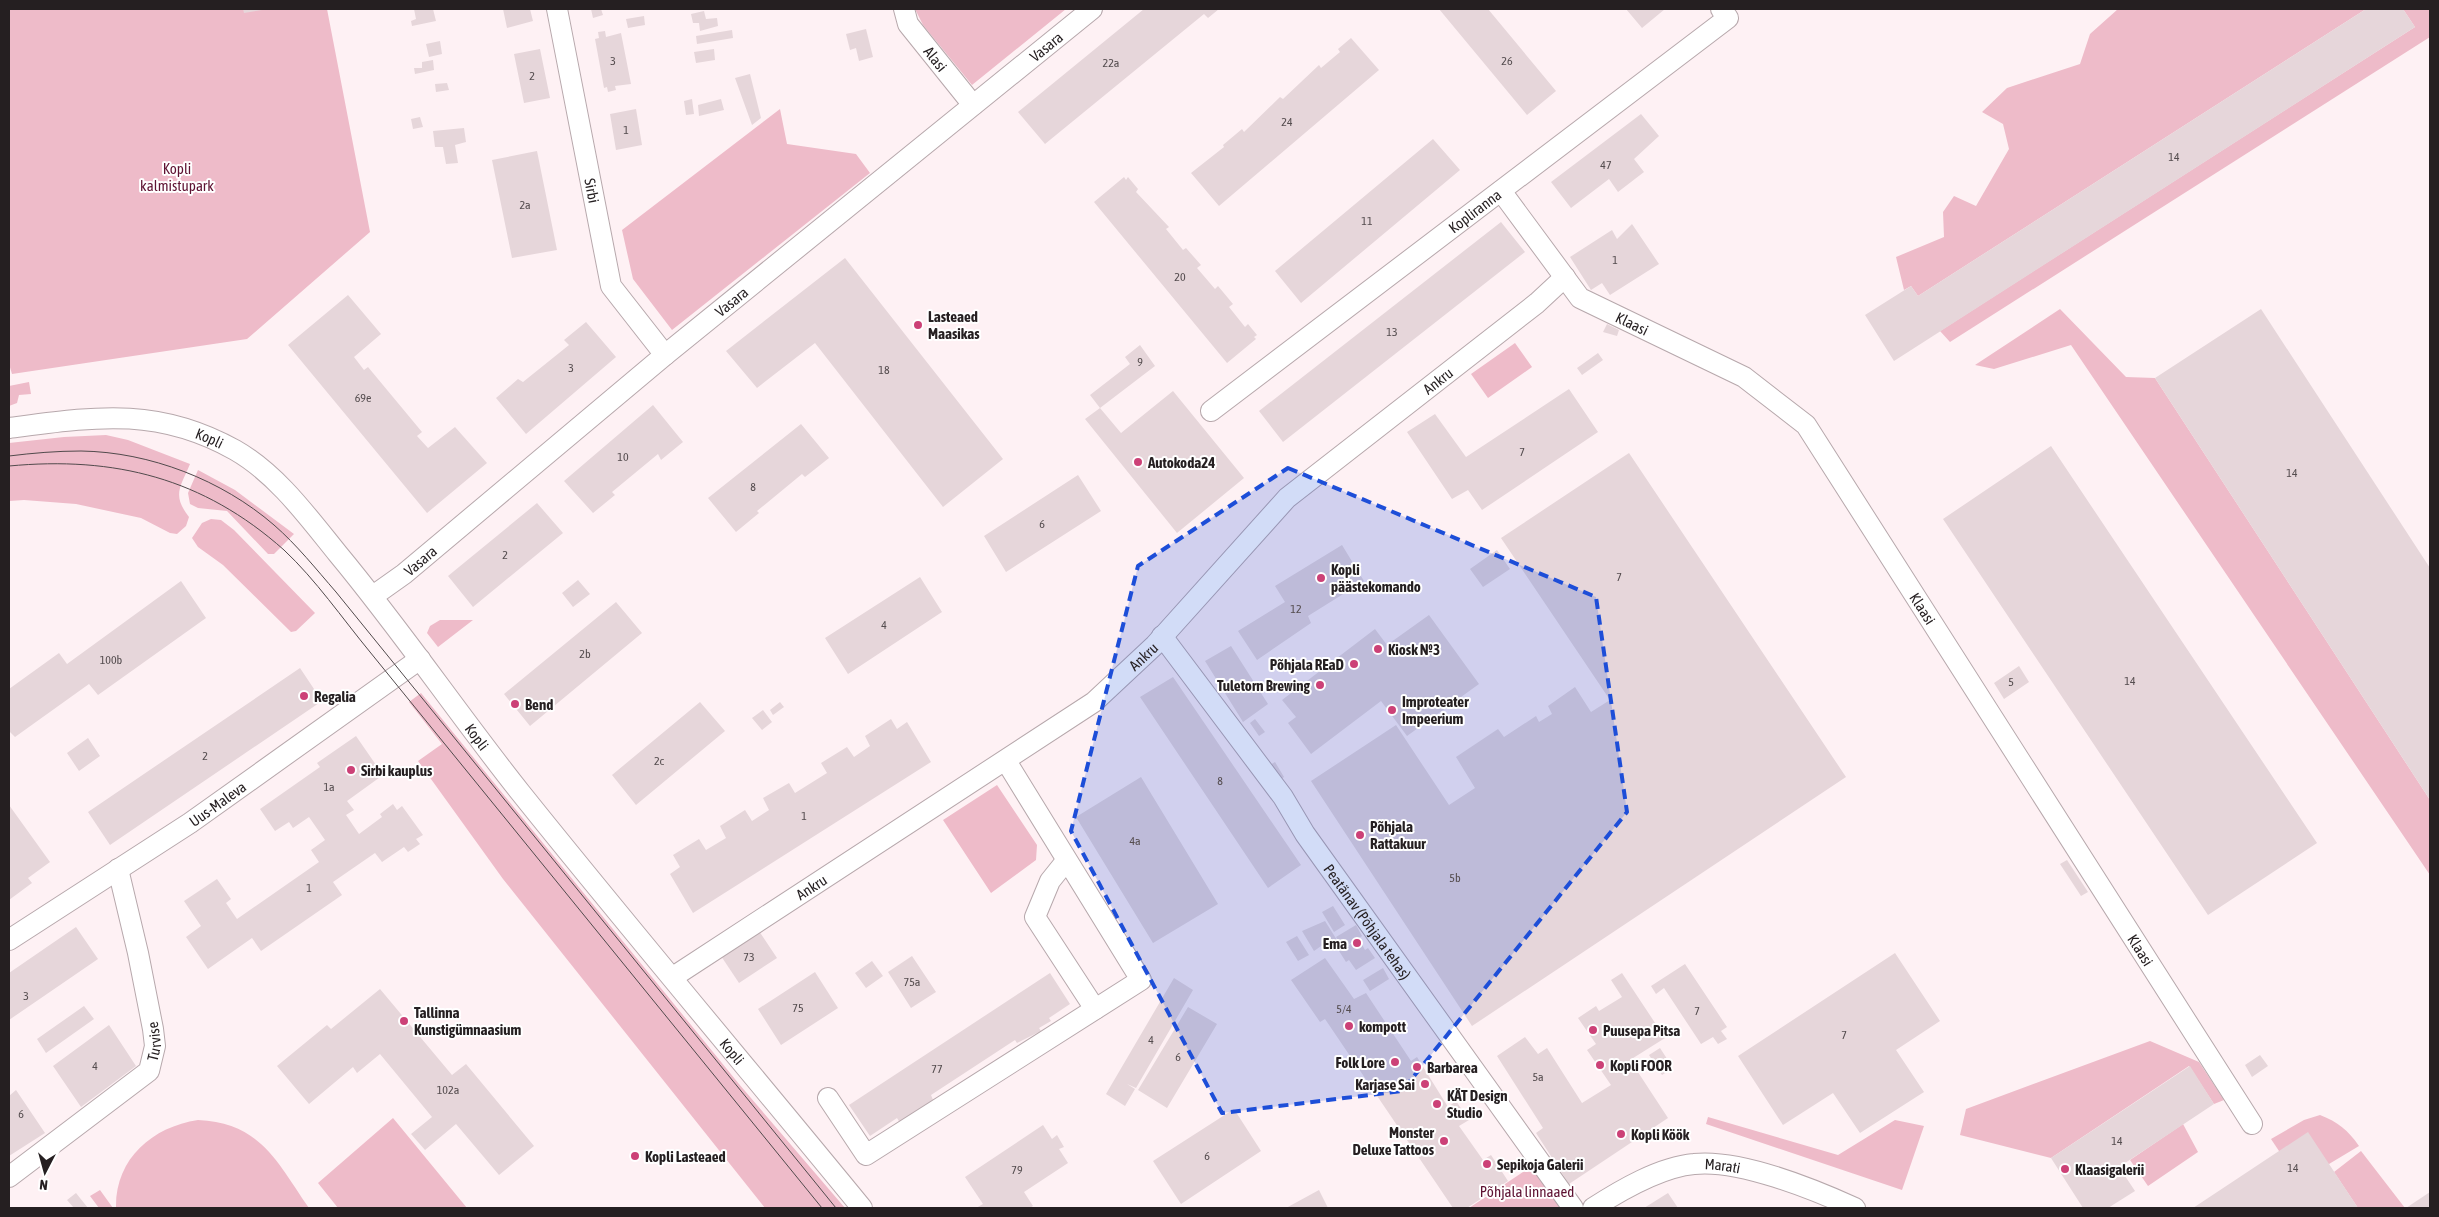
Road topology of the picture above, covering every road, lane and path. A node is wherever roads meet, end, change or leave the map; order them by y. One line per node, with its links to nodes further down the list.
1 (557, 9): 8 (street, Sirbi)
2 (904, 9): 5 (street, Alasi)
3 (1092, 9): 5 (street, Vasara)
4 (1721, 9): 6 (street, Kopliranna)
5 (973, 105): 8 (street, Vasara)
6 (1501, 190): 7 (street, Klaasi); 9 (street, Kopliranna)
7 (1565, 277): 12 (street, Ankru); 21 (street, Klaasi)
8 (665, 355): 11 (street, Vasara)
9 (1211, 412)
10 (9, 428): 11 (street, Kopli)
11 (373, 596): 13 (street, Kopli)
12 (1162, 636): 14 (street, Ankru); 24 (street, Peatänav (Põhjala tehas))
13 (420, 659): 16 (street, Uus-Maleva); 18 (street, Kopli)
14 (1006, 761): 15 (street); 18 (street, Ankru)
15 (1066, 861): 19 (street); 19 (street)
16 (118, 869): 17 (street, Uus-Maleva); 22 (street, Turvise)
17 (9, 940)
18 (673, 977): 23 (street, Kopli)
19 (1095, 1009): 20 (street)
20 (828, 1098)
21 (2252, 1124)
22 (9, 1177)
23 (862, 1208)
24 (1573, 1208)
25 (1593, 1208): 26 (street, Marati)
26 (1855, 1208)

